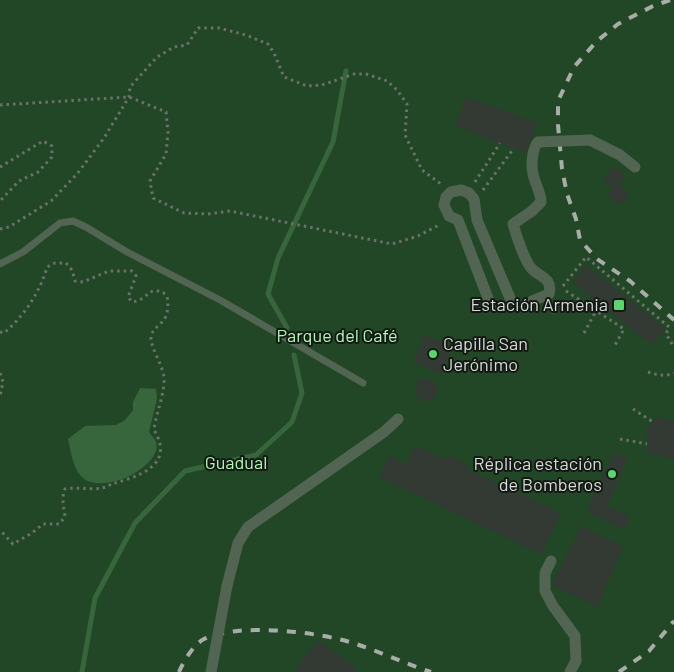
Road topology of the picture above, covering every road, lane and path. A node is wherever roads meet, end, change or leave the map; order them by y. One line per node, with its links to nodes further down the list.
1 (129, 97): 2 (path); 7 (path); 10 (path); 11 (path)
2 (0, 105)
3 (500, 143): 8 (path)
4 (514, 148): 8 (path)
5 (0, 167): 9 (path)
6 (635, 167): 16 (street, bridge)
7 (451, 192): 8 (street); 10 (street)
8 (471, 199): 10 (street); 15 (street)
9 (0, 201)
10 (454, 218): 17 (street)
11 (0, 229)
12 (0, 264): 26 (lane)
13 (561, 288): 22 (path)
14 (566, 291): 18 (path)
15 (510, 298)
16 (532, 301)
17 (491, 306)
18 (596, 311): 20 (path); 21 (path)
19 (0, 332): 33 (path)
20 (584, 333)
21 (614, 347)
22 (674, 347)
23 (648, 372): 25 (path)
24 (0, 373): 27 (path)
25 (674, 373)
26 (363, 384)
27 (0, 396)
28 (632, 409): 30 (path)
29 (398, 419): 35 (street, bridge)
30 (652, 422)
31 (620, 439): 32 (path)
32 (647, 444)
33 (0, 530)
34 (551, 561): 36 (street)
35 (211, 672)
36 (570, 672)

